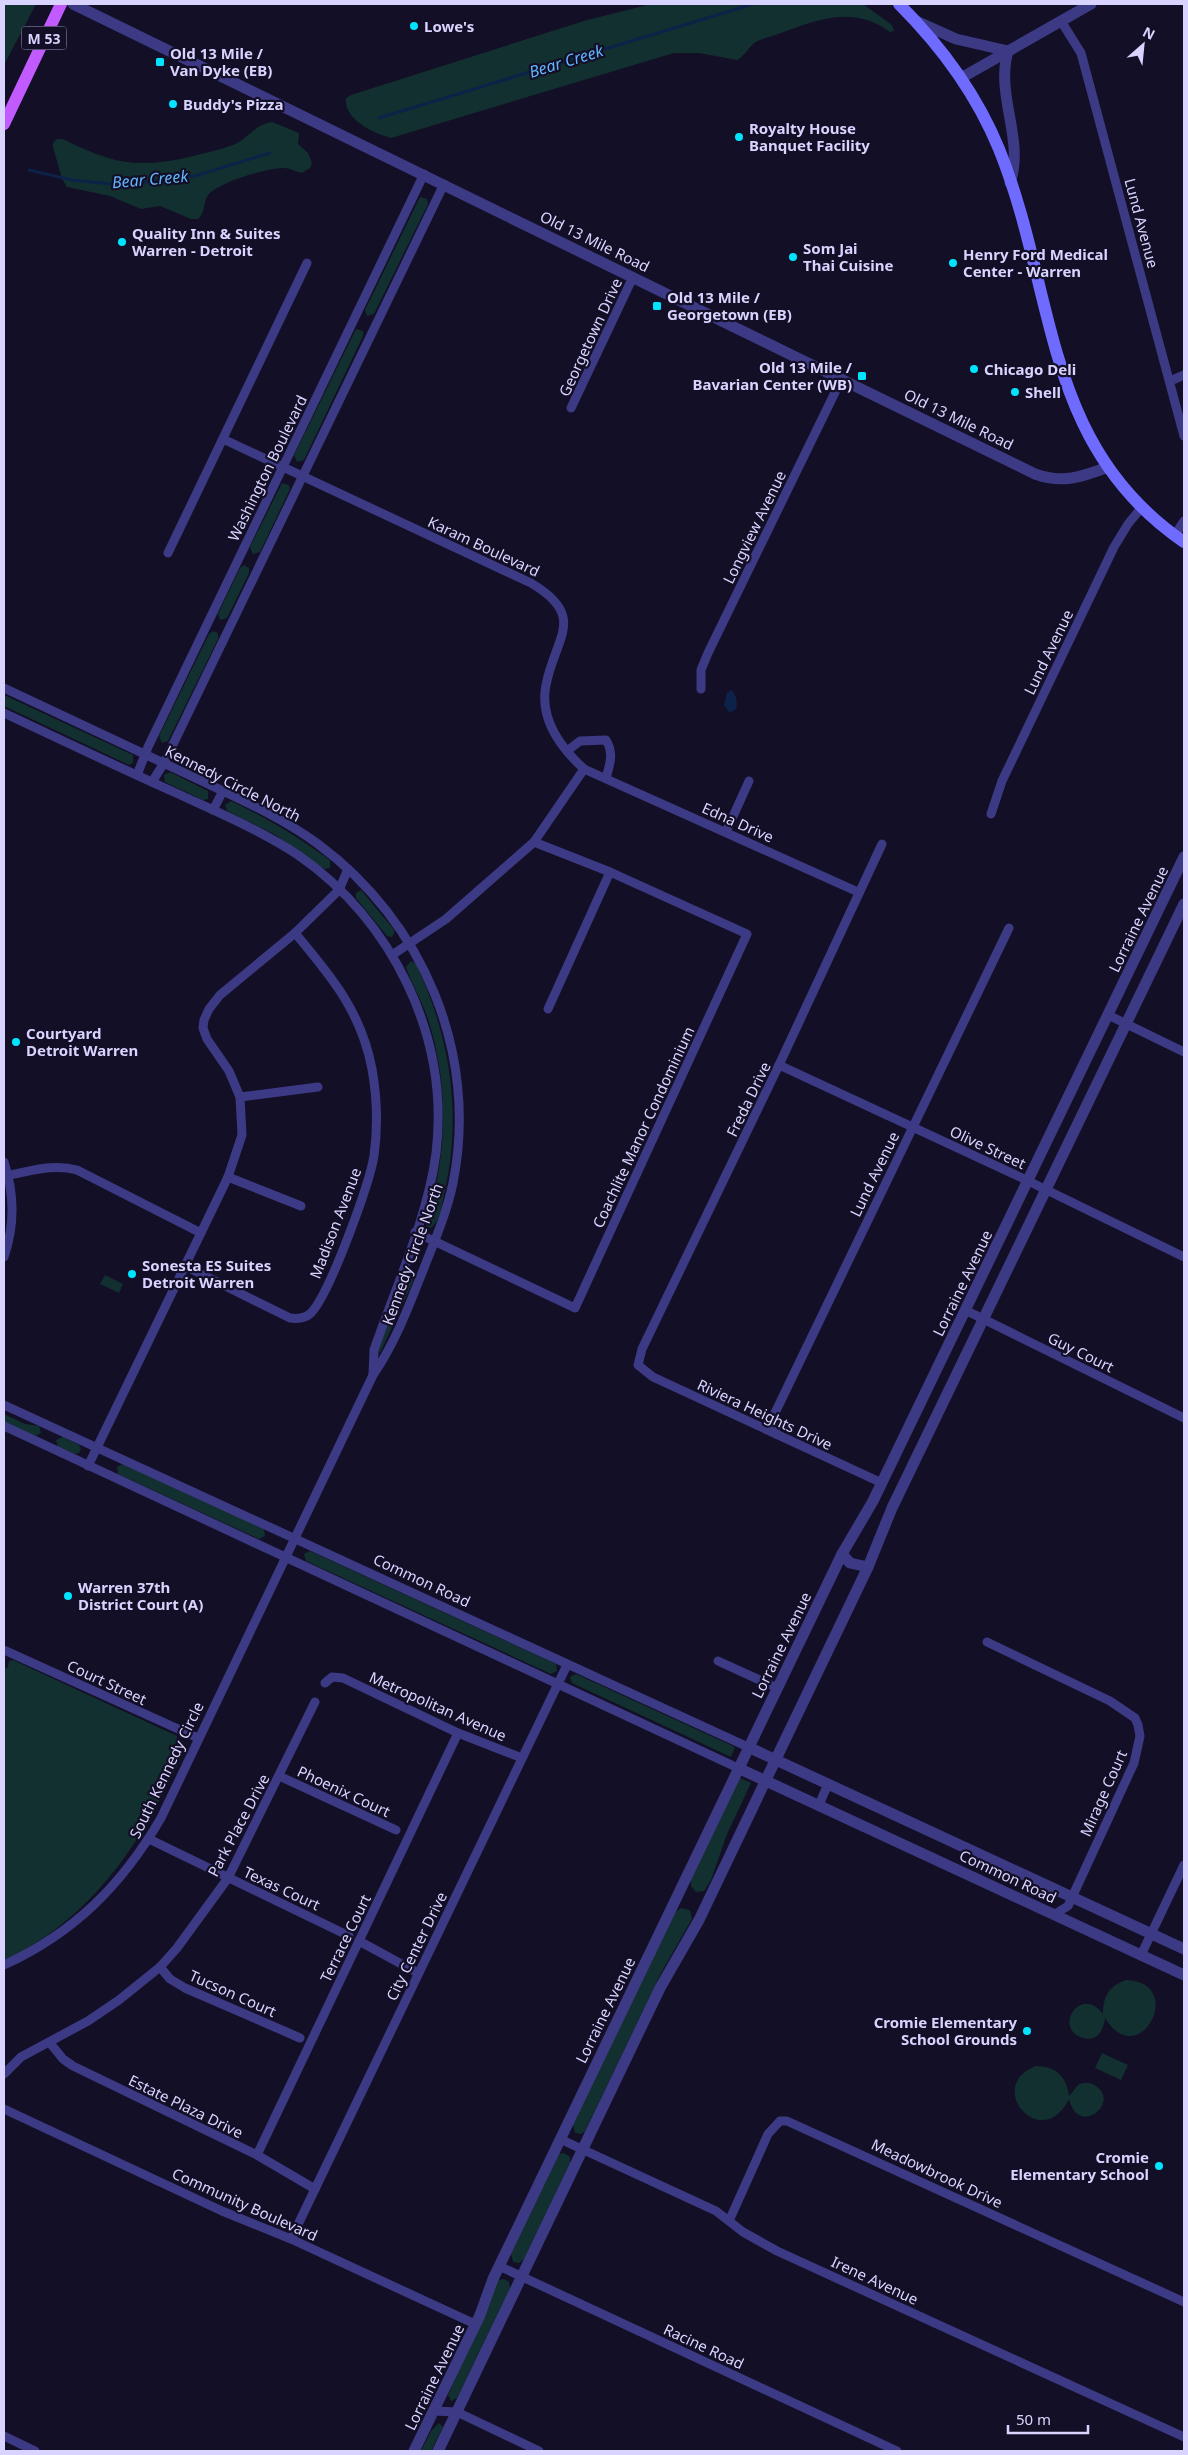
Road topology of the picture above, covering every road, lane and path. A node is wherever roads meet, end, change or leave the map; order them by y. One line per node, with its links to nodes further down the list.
1 (61, 4): 9 (main road, M 53)
2 (73, 4): 10 (street, Old 13 Mile Road)
3 (899, 4): 5 (main road)
4 (1091, 4): 6 (street)
5 (916, 21): 7 (street); 8 (main road)
6 (1061, 21): 7 (street); 17 (street, Lund Avenue)
7 (1008, 51): 8 (street); 12 (street)
8 (962, 78): 12 (main road)
9 (4, 124)
10 (424, 174): 11 (street, Old 13 Mile Road); 21 (street, Washington Boulevard)
11 (444, 184): 14 (street, Old 13 Mile Road); 23 (street)
12 (1010, 184): 22 (main road)
13 (307, 263): 20 (street)
14 (633, 277): 16 (street, Old 13 Mile Road); 18 (street, Georgetown Drive)
15 (1184, 376): 17 (street)
16 (842, 378): 22 (street, Old 13 Mile Road); 29 (street, Longview Avenue)
17 (1170, 381): 19 (street, Lund Avenue)
18 (571, 408)
19 (1184, 436)
20 (224, 438): 21 (street, Karam Boulevard); 27 (street)
21 (282, 467): 23 (street, Karam Boulevard); 32 (street, Washington Boulevard)
22 (1108, 467): 24 (main road)
23 (302, 477): 31 (street, Karam Boulevard); 33 (street)
24 (1142, 507): 26 (main road); 41 (street, Lund Avenue)
25 (1184, 521): 26 (street)
26 (1180, 538)
27 (168, 553)
28 (4, 688): 32 (street, Kennedy Circle North)
29 (701, 690)
30 (4, 713): 35 (street, Kennedy Circle North)
31 (567, 751): 34 (street, Karam Boulevard); 36 (street)
32 (144, 754): 33 (street, Kennedy Circle North); 35 (street, Washington Boulevard)
33 (164, 763): 38 (street); 39 (street, Kennedy Circle North)
34 (584, 769): 36 (street, Edna Drive); 43 (street)
35 (137, 775): 38 (street, Kennedy Circle North)
36 (606, 778): 42 (street, Edna Drive)
37 (749, 781): 42 (street)
38 (152, 782): 40 (street, Kennedy Circle North)
39 (223, 791): 40 (street); 46 (street, Kennedy Circle North)
40 (213, 810): 48 (street, Kennedy Circle North)
41 (991, 814)
42 (726, 832): 49 (street, Edna Drive)
43 (534, 842): 47 (street, Coachlite Manor Condominium); 53 (street)
44 (882, 844): 49 (street, Freda Drive)
45 (1184, 857): 56 (street, Lorraine Avenue)
46 (348, 869): 48 (street); 53 (street, Kennedy Circle North)
47 (610, 872): 55 (street); 71 (street, Coachlite Manor Condominium)
48 (340, 890): 52 (street); 54 (street, Kennedy Circle North)
49 (858, 892): 59 (street, Freda Drive)
50 (1184, 904): 57 (street)
51 (1009, 928): 62 (street, Lund Avenue)
52 (294, 933): 61 (street); 74 (street, Madison Avenue)
53 (410, 944): 54 (street); 71 (street, Kennedy Circle North)
54 (392, 955): 69 (street, Kennedy Circle North)
55 (548, 1009)
56 (1108, 1014): 57 (street); 66 (street, Lorraine Avenue)
57 (1126, 1023): 58 (street); 67 (street)
58 (1184, 1052)
59 (779, 1065): 62 (street, Olive Street); 77 (street, Freda Drive)
60 (318, 1086): 61 (street)
61 (240, 1097): 65 (street)
62 (912, 1128): 66 (street, Olive Street); 82 (street, Lund Avenue)
63 (4, 1162): 64 (street)
64 (6, 1176): 70 (street); 72 (street)
65 (228, 1177): 68 (street); 70 (street)
66 (1028, 1181): 67 (street, Olive Street); 75 (street, Lorraine Avenue)
67 (1046, 1190): 73 (street, Olive Street); 76 (street)
68 (302, 1206)
69 (415, 1232): 71 (street, Coachlite Manor Condominium); 78 (street, Kennedy Circle North)
70 (201, 1233): 74 (street)
71 (435, 1241): 78 (street, Kennedy Circle North)
72 (4, 1257)
73 (1184, 1257)
74 (184, 1266): 83 (street)
75 (966, 1310): 76 (street, Guy Court); 85 (street, Lorraine Avenue)
76 (984, 1318): 80 (street, Guy Court); 89 (street)
77 (638, 1365): 82 (street, Riviera Heights Drive)
78 (373, 1375): 86 (street, Kennedy Circle North)
79 (4, 1405): 83 (street, Common Road)
80 (1184, 1418)
81 (4, 1426): 84 (street, Common Road)
82 (776, 1434): 85 (street, Riviera Heights Drive)
83 (97, 1448): 84 (street); 86 (street, Common Road)
84 (88, 1466): 88 (street, Common Road)
85 (882, 1484): 87 (street, Lorraine Avenue)
86 (294, 1538): 88 (street, South Kennedy Circle); 93 (street, Common Road)
87 (842, 1554): 89 (street); 96 (street, Lorraine Avenue)
88 (285, 1557): 95 (street, Common Road); 99 (street, South Kennedy Circle)
89 (868, 1567): 102 (street)
90 (987, 1642): 112 (street, Mirage Court)
91 (4, 1650): 99 (street, Court Street)
92 (718, 1661): 96 (street)
93 (567, 1665): 95 (street, City Center Drive); 100 (street, Common Road)
94 (325, 1683): 98 (street, Metropolitan Avenue)
95 (558, 1684): 101 (street, City Center Drive); 103 (street, Common Road)
96 (777, 1688): 100 (street, Lorraine Avenue)
97 (315, 1702): 104 (street, Park Place Drive)
98 (458, 1734): 101 (street, Metropolitan Avenue); 116 (street, Terrace Court)
99 (198, 1738): 109 (street, South Kennedy Circle)
100 (748, 1747): 102 (street, Common Road); 103 (street, Lorraine Avenue)
101 (522, 1758): 121 (street, City Center Drive)
102 (776, 1759): 105 (street); 106 (street, Common Road)
103 (738, 1768): 105 (street, Common Road); 127 (street, Lorraine Avenue)
104 (279, 1776): 108 (street, Phoenix Court); 111 (street, Park Place Drive)
105 (765, 1781): 107 (street, Common Road); 128 (street)
106 (828, 1784): 107 (street); 112 (street, Common Road)
107 (819, 1805): 113 (street, Common Road)
108 (396, 1830)
109 (149, 1839): 111 (street, Texas Court); 119 (street, South Kennedy Circle)
110 (1184, 1865): 114 (street)
111 (228, 1878): 115 (street, Texas Court); 120 (street, Park Place Drive)
112 (1072, 1895): 113 (street, Mirage Court); 114 (street, Common Road)
113 (1055, 1914): 118 (street, Common Road)
114 (1151, 1933): 117 (street, Common Road); 118 (street)
115 (349, 1936)
116 (359, 1941): 121 (street); 129 (street, Terrace Court)
117 (1184, 1949)
118 (1141, 1955): 122 (street, Common Road)
119 (4, 1965)
120 (160, 1967): 123 (street, Tucson Court); 124 (street, Park Place Drive)
121 (418, 1973): 130 (street, City Center Drive)
122 (1184, 1975)
123 (300, 2038)
124 (50, 2043): 125 (street, Park Place Drive); 129 (street, Estate Plaza Drive)
125 (4, 2074)
126 (4, 2109): 132 (street, Community Boulevard)
127 (560, 2138): 128 (street, Irene Avenue); 133 (street, Lorraine Avenue)
128 (583, 2149): 131 (street, Irene Avenue); 134 (street)
129 (257, 2154): 130 (street, Estate Plaza Drive)
130 (315, 2189): 132 (street, City Center Drive)
131 (729, 2221): 135 (street, Meadowbrook Drive); 140 (street, Irene Avenue)
132 (291, 2239): 136 (street, Community Boulevard)
133 (499, 2266): 134 (street, Racine Road); 136 (street, Lorraine Avenue)
134 (522, 2277): 138 (street); 145 (street, Racine Road)
135 (1184, 2302)
136 (475, 2324): 137 (street, Lorraine Avenue)
137 (434, 2411): 138 (street); 142 (street, Lorraine Avenue)
138 (456, 2412): 143 (street); 144 (street)
139 (4, 2436): 141 (street)
140 (1184, 2437)
141 (35, 2451)
142 (414, 2451)
143 (438, 2451)
144 (539, 2451)
145 (897, 2451)

